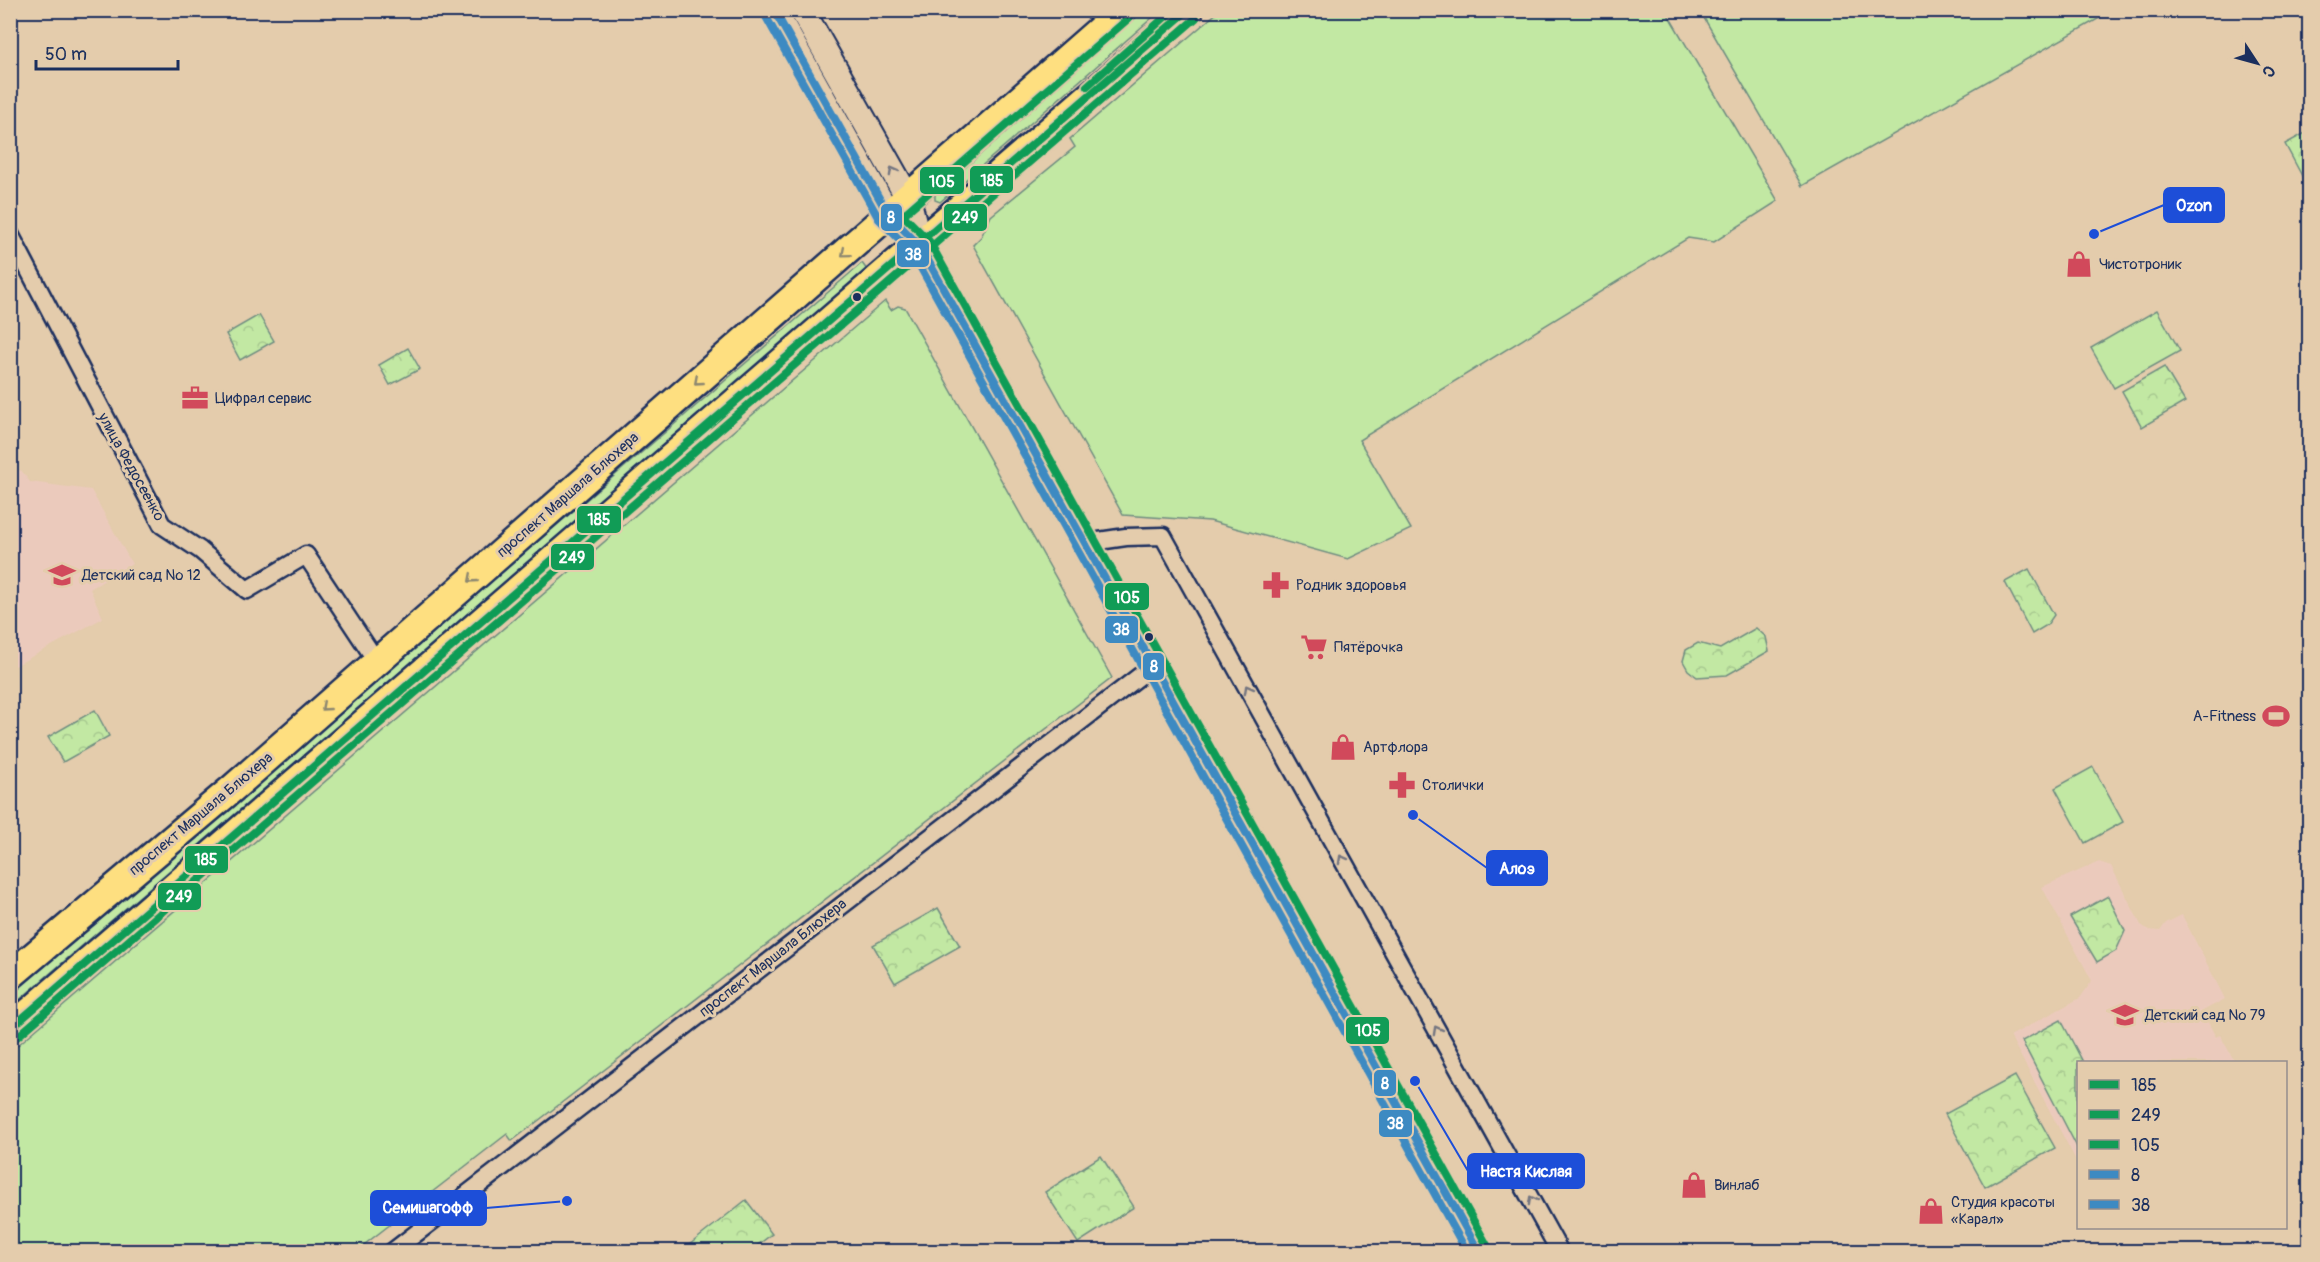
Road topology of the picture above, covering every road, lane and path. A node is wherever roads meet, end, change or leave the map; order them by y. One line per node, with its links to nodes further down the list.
1 (774, 10): 5 (street)
2 (802, 10): 5 (street, one-way to 2)
3 (1122, 10): 5 (main road, проспект Маршала Блюхера)
4 (1189, 10): 7 (main road)
5 (898, 206): 7 (street); 9 (main road, проспект Маршала Блюхера, one-way to 9)
6 (10, 234): 9 (street, улица Федосеенко)
7 (920, 246): 8 (street); 12 (main road)
8 (1085, 543): 10 (street); 15 (street, one-way to 8)
9 (377, 662): 11 (main road, проспект Маршала Блюхера, one-way to 11)
10 (1154, 665): 13 (street, проспект Маршала Блюхера); 14 (street)
11 (10, 976)
12 (10, 1029)
13 (392, 1251)
14 (1479, 1251)
15 (1560, 1251)

